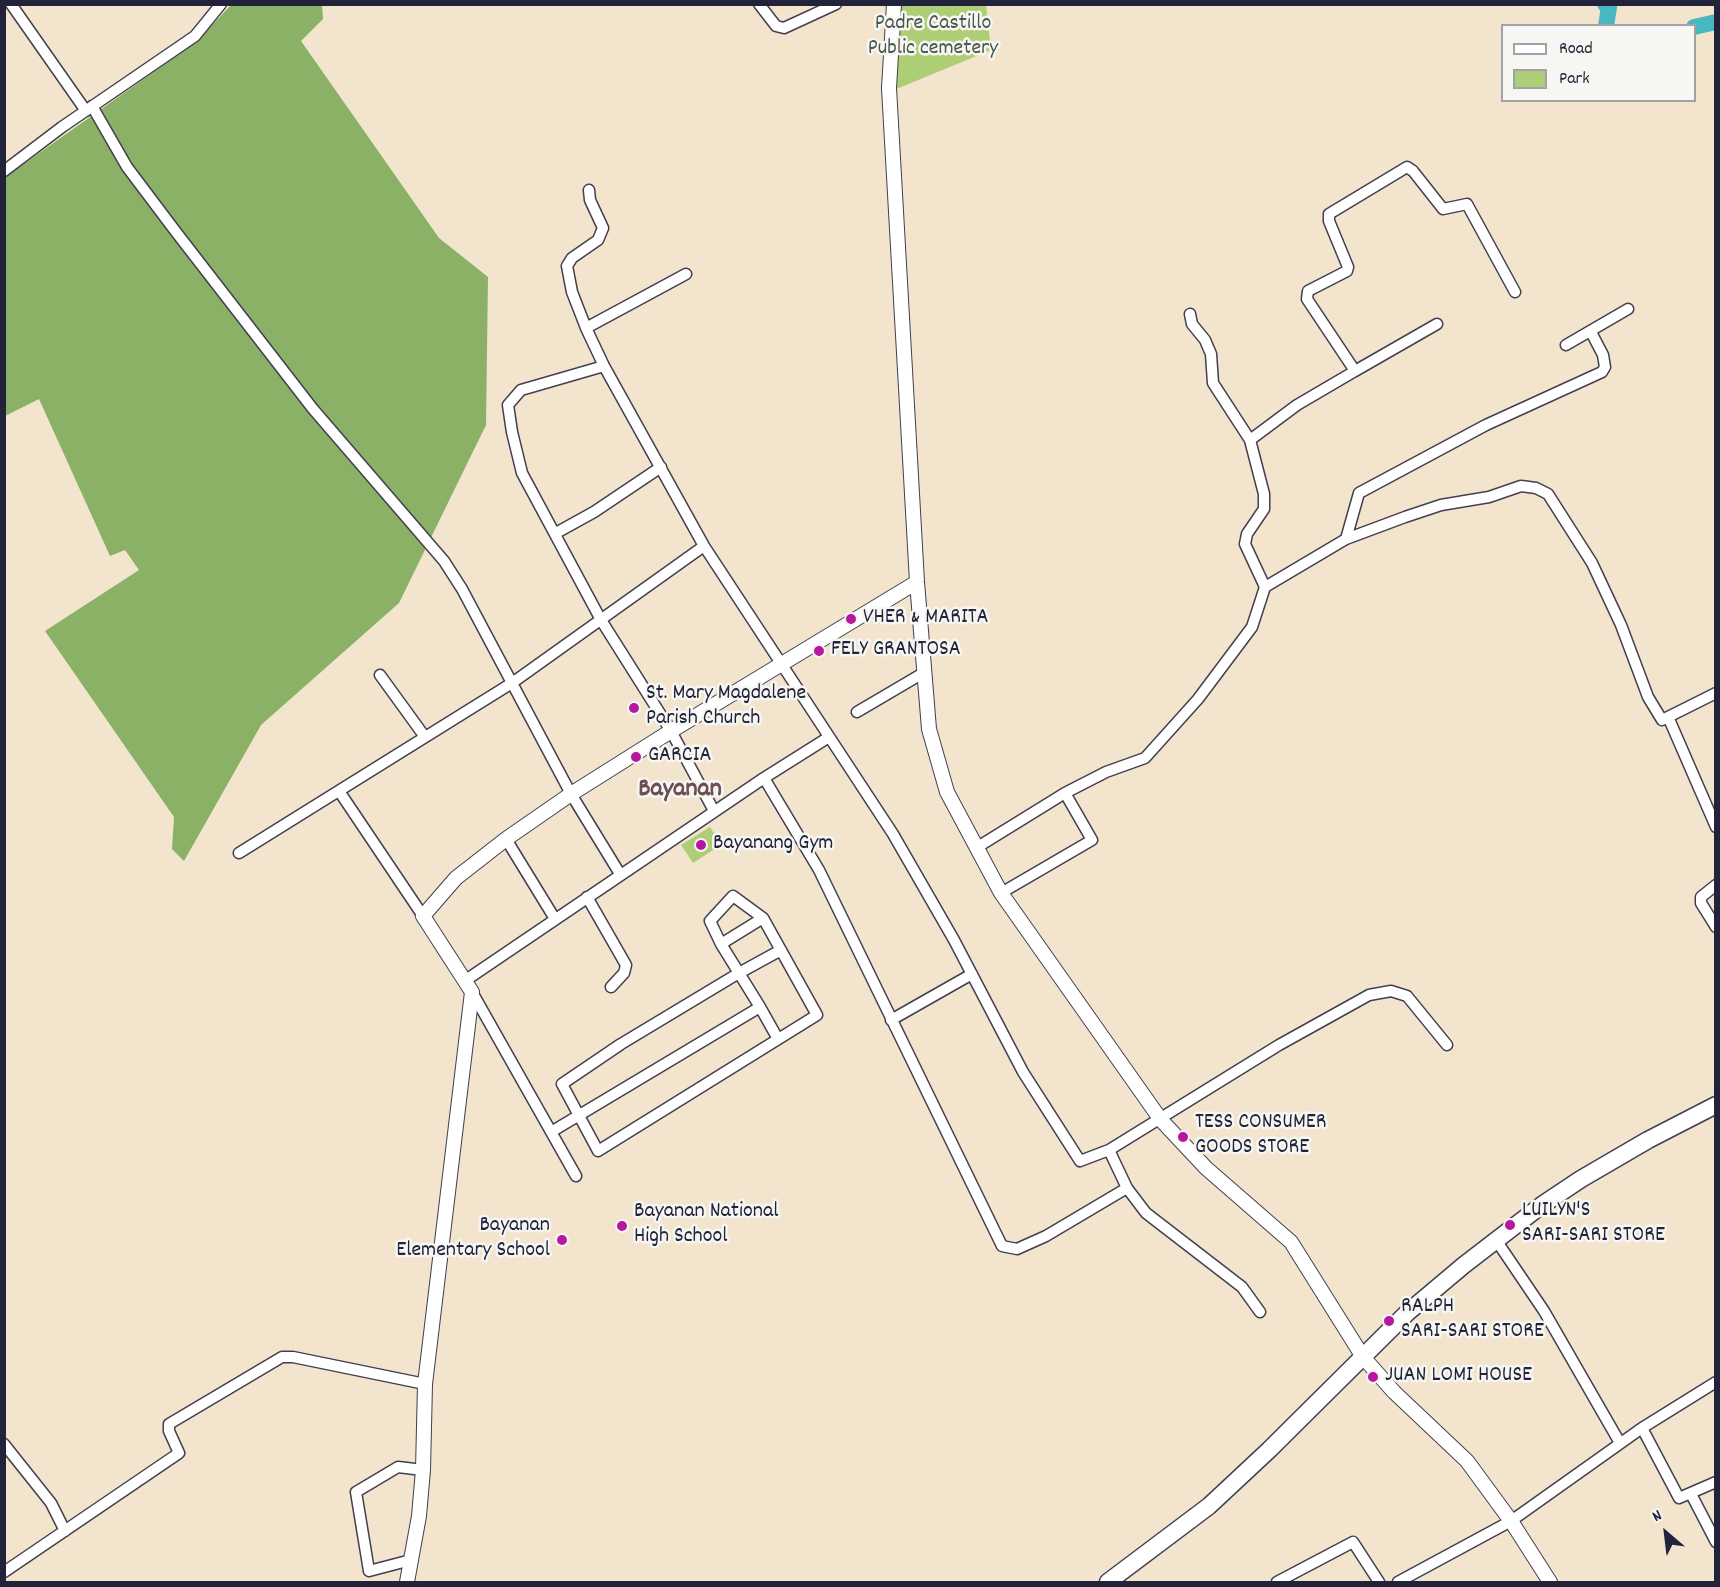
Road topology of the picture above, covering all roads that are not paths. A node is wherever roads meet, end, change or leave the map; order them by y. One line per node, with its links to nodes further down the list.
1 (11, 4): 6 (street)
2 (221, 4): 6 (street)
3 (759, 4): 4 (street)
4 (836, 4)
5 (894, 4): 24 (street)
6 (89, 109): 7 (street); 30 (street)
7 (4, 171)
8 (589, 190): 14 (street)
9 (686, 274): 14 (street)
10 (1515, 292): 18 (street)
11 (1628, 309): 15 (street)
12 (1190, 314): 19 (street)
13 (1437, 324): 18 (street)
14 (585, 328): 17 (street)
15 (1591, 332): 16 (street); 22 (street)
16 (1566, 345)
17 (604, 366): 20 (street); 21 (street)
18 (1355, 371): 19 (street)
19 (1250, 440): 25 (street)
20 (661, 467): 21 (street); 23 (street)
21 (556, 533): 26 (street)
22 (1346, 539): 25 (street); 33 (street)
23 (704, 546): 26 (street); 27 (street)
24 (917, 582): 27 (street); 28 (street)
25 (1265, 587): 39 (street)
26 (602, 620): 30 (street); 34 (street)
27 (784, 664): 34 (street); 36 (street)
28 (925, 672): 32 (street); 44 (street)
29 (380, 675): 35 (street)
30 (512, 683): 35 (street); 40 (street)
31 (1716, 693): 33 (street)
32 (857, 712)
33 (1669, 719): 42 (street)
34 (671, 731): 40 (street); 41 (street)
35 (425, 737): 38 (street)
36 (829, 737): 37 (street); 57 (street)
37 (764, 778): 41 (street); 61 (street)
38 (339, 791): 45 (street); 50 (street)
39 (1065, 794): 44 (street); 48 (street)
40 (571, 795): 43 (street); 46 (street)
41 (714, 811): 46 (street)
42 (1716, 827)
43 (506, 839): 50 (street); 52 (street)
44 (976, 848): 48 (street)
45 (238, 853)
46 (620, 874): 49 (street)
47 (1716, 885): 53 (street)
48 (1001, 893): 66 (street)
49 (587, 897): 52 (street); 59 (street)
50 (423, 916): 58 (street)
51 (763, 918): 54 (street); 54 (street); 55 (street)
52 (555, 919): 58 (street)
53 (1716, 927)
54 (722, 944): 56 (street)
55 (781, 950): 56 (street); 62 (street)
56 (739, 974): 60 (street); 65 (street)
57 (972, 974): 61 (street); 68 (street)
58 (469, 986): 67 (street); 75 (street)
59 (611, 987)
60 (760, 1007): 62 (street); 65 (street)
61 (891, 1020): 70 (street)
62 (778, 1038): 65 (street)
63 (1447, 1045): 66 (street)
64 (1716, 1105): 71 (main road)
65 (580, 1117): 67 (street)
66 (1161, 1120): 68 (street); 73 (street)
67 (551, 1132): 69 (street)
68 (1109, 1150): 70 (street)
69 (576, 1176)
70 (1127, 1188): 72 (street)
71 (1496, 1240): 73 (main road); 77 (street)
72 (1260, 1312)
73 (1363, 1357): 82 (street); 88 (main road)
74 (1716, 1382): 76 (street)
75 (425, 1384): 79 (street); 83 (street)
76 (1642, 1428): 77 (street); 81 (street)
77 (1620, 1443): 82 (street)
78 (4, 1444): 83 (street)
79 (423, 1470): 85 (street); 85 (street)
80 (1716, 1482): 81 (street)
81 (1691, 1494): 84 (street)
82 (1511, 1521): 91 (street); 92 (street)
83 (64, 1531): 86 (street)
84 (1716, 1542)
85 (411, 1560): 87 (street)
86 (4, 1572)
87 (407, 1582)
88 (1108, 1582)
89 (1277, 1582): 90 (street)
90 (1379, 1582)
91 (1398, 1582)
92 (1550, 1582)

